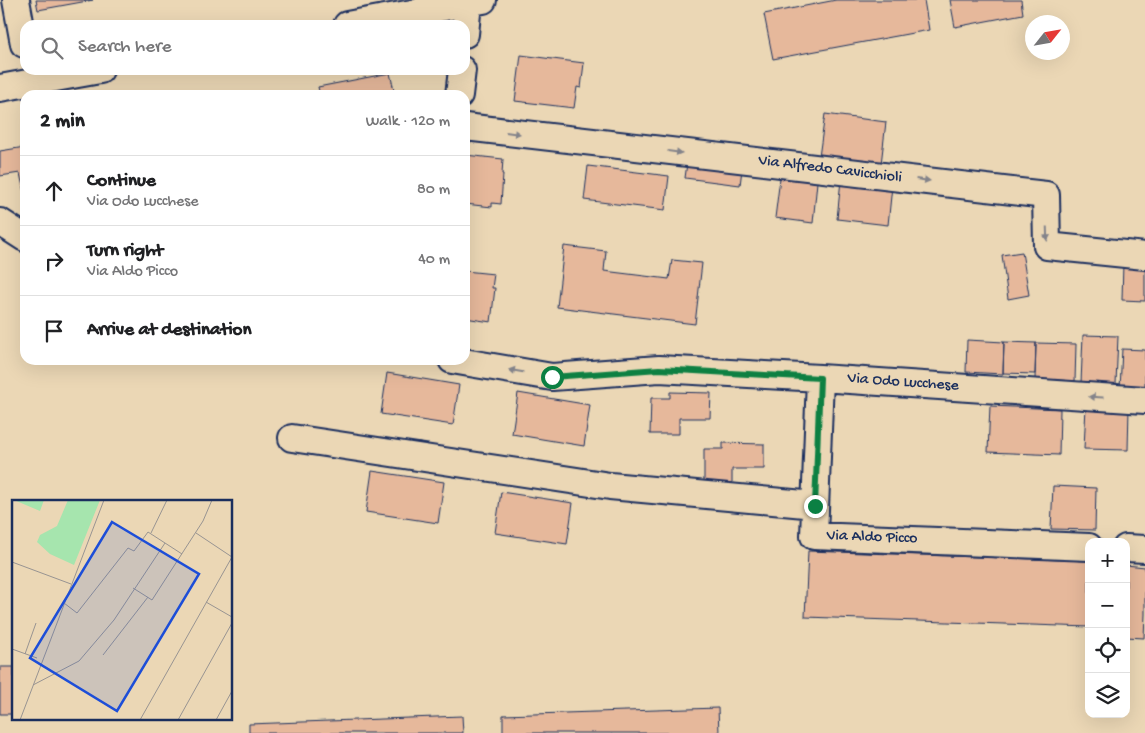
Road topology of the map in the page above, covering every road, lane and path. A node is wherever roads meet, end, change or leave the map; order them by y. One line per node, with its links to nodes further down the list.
1 (16, 0): 5 (street)
2 (476, 1): 3 (street); 4 (street)
3 (374, 20)
4 (470, 20)
5 (20, 22)
6 (72, 75): 8 (street)
7 (461, 75): 9 (street)
8 (0, 88)
9 (460, 90)
10 (470, 128): 13 (street, Via Alfredo Cavicchioli, one-way to 13)
11 (0, 222): 12 (street)
12 (20, 235)
13 (1145, 256)
14 (470, 363): 15 (street, Via Odo Lucchese, one-way to 14)
15 (820, 378): 16 (street, Via Odo Lucchese, one-way to 15); 18 (street, Via Aldo Picco)
16 (1145, 400)
17 (292, 438): 18 (street)
18 (815, 506): 19 (street, Via Aldo Picco)
19 (1085, 547)
20 (1130, 548): 21 (street)
21 (1145, 549)

